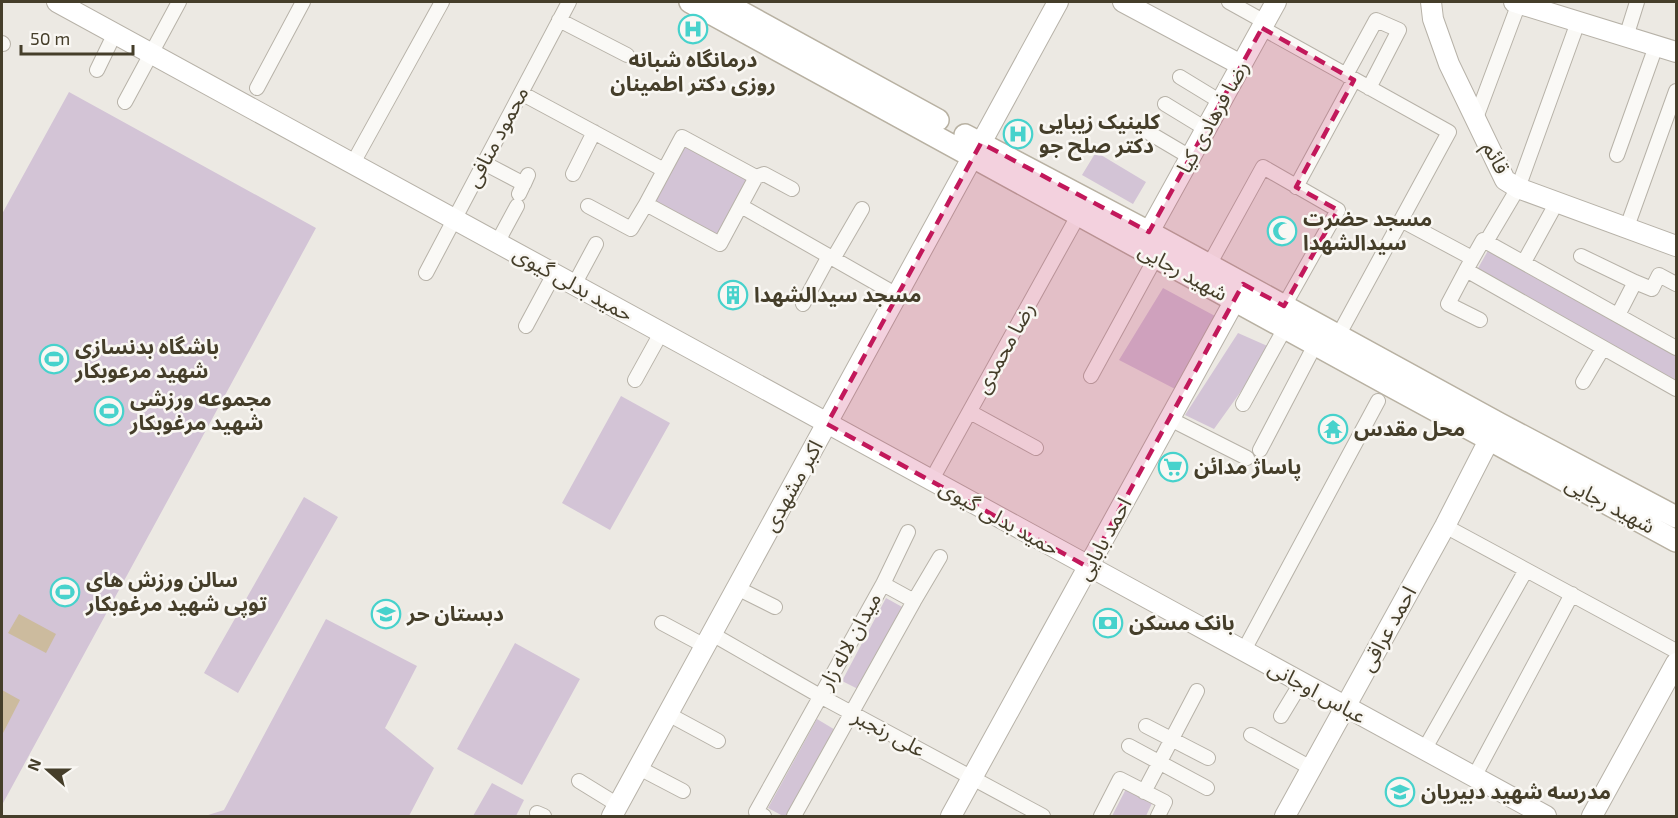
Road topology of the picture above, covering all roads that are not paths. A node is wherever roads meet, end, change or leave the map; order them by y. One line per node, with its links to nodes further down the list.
1 (57, 2): 18 (street, حمید بدلی گیوی)
2 (179, 2): 22 (street)
3 (301, 2): 28 (street)
4 (442, 2): 43 (street)
5 (569, 2): 15 (street, محمود منافی)
6 (690, 2): 39 (main road, شهید رجایی)
7 (723, 2): 39 (main road, شهید رجایی)
8 (1058, 2): 39 (street, اکبر مشهدی)
9 (1123, 2): 24 (street)
10 (1229, 2): 17 (street)
11 (1276, 2): 17 (street, رضا فرهادی کیا)
12 (1431, 2): 35 (street, قائم)
13 (1637, 2): 19 (street)
14 (1524, 3): 16 (street); 35 (street)
15 (559, 20): 23 (street); 31 (street, محمود منافی)
16 (1578, 22): 19 (street); 48 (street)
17 (1264, 25): 24 (street, رضا فرهادی کیا); 27 (street)
18 (115, 33): 22 (street, حمید بدلی گیوی); 25 (street)
19 (1626, 37): 20 (street)
20 (1656, 46): 21 (street); 40 (street)
21 (1677, 52)
22 (152, 53): 32 (street); 43 (street, حمید بدلی گیوی)
23 (627, 55)
24 (1241, 65): 33 (street, رضا فرهادی کیا)
25 (97, 69)
26 (1180, 77): 33 (street)
27 (1350, 77): 29 (street); 29 (street); 47 (street)
28 (257, 88)
29 (1369, 88): 57 (street)
30 (1677, 91): 58 (street)
31 (521, 93): 38 (street); 42 (street, محمود منافی)
32 (125, 102)
33 (1221, 102): 36 (street, رضا فرهادی کیا)
34 (1165, 104): 36 (street)
35 (1476, 118): 48 (street, قائم)
36 (1206, 129): 41 (street, رضا فرهادی کیا)
37 (1146, 131): 41 (street)
38 (594, 132): 44 (street); 45 (street)
39 (977, 150): 55 (main road, شهید رجایی); 59 (main road, شهید رجایی); 76 (street, اکبر مشهدی)
40 (1617, 154)
41 (1190, 157): 59 (street, رضا فرهادی کیا)
42 (484, 163): 56 (street, محمود منافی); 61 (street)
43 (353, 164): 56 (street, حمید بدلی گیوی)
44 (664, 170): 46 (street); 51 (street)
45 (573, 174)
46 (756, 177): 49 (street); 53 (street)
47 (1296, 187): 69 (street); 78 (street)
48 (1518, 188): 50 (street, قائم); 60 (street)
49 (792, 189)
50 (1557, 202): 58 (street, قائم); 67 (street)
51 (646, 204): 52 (street); 53 (street)
52 (588, 206)
53 (741, 206): 66 (street)
54 (862, 209): 66 (street)
55 (1079, 214): 65 (main road, شهید رجایی); 94 (street, رضا محمدی)
56 (454, 219): 61 (street, حمید بدلی گیوی); 70 (street, محمود منافی)
57 (1401, 220): 68 (street); 84 (street)
58 (1627, 227): 63 (street, قائم)
59 (1149, 232): 69 (main road, شهید رجایی)
60 (1486, 242): 67 (street); 68 (street)
61 (497, 243): 71 (street, حمید بدلی گیوی)
62 (596, 243): 74 (street)
63 (1677, 246)
64 (1581, 256): 72 (street)
65 (1156, 257): 75 (main road, شهید رجایی); 88 (street)
66 (831, 258): 76 (street); 77 (street)
67 (1524, 262): 79 (street)
68 (1469, 264): 80 (street); 86 (street)
69 (1209, 265): 75 (main road, شهید رجایی)
70 (426, 273)
71 (554, 274): 74 (street, حمید بدلی گیوی); 81 (street)
72 (1635, 282): 73 (street); 79 (street)
73 (1677, 284)
74 (574, 285): 83 (street, حمید بدلی گیوی)
75 (1239, 292): 78 (main road, شهید رجایی); 82 (main road, شهید رجایی); 95 (street, احمد بابایی)
76 (897, 295): 96 (street, اکبر مشهدی)
77 (803, 304)
78 (1284, 306): 84 (main road, شهید رجایی)
79 (1618, 315): 87 (street)
80 (1480, 320)
81 (526, 326)
82 (1285, 328): 85 (main road, شهید رجایی); 93 (street)
83 (661, 333): 89 (street); 96 (street, حمید بدلی گیوی)
84 (1338, 336): 97 (main road, شهید رجایی)
85 (1315, 345): 97 (main road, شهید رجایی); 99 (street)
86 (1603, 348): 90 (street); 91 (street)
87 (1677, 348)
88 (1091, 376)
89 (636, 380)
90 (1583, 382)
91 (1677, 389)
92 (1378, 401): 117 (street)
93 (1243, 404)
94 (970, 412): 98 (street); 101 (street, رضا محمدی)
95 (1170, 419): 100 (street); 107 (street, احمد بابایی)
96 (827, 424): 101 (street, حمید بدلی گیوی); 110 (street, اکبر مشهدی)
97 (1494, 432): 102 (main road, شهید رجایی); 103 (street, احمد عراقی); 105 (main road, شهید رجایی)
98 (1036, 448)
99 (1260, 450)
100 (1247, 458)
101 (931, 481): 107 (street, حمید بدلی گیوی)
102 (1677, 517)
103 (1445, 526): 108 (street); 122 (street, احمد عراقی)
104 (908, 532): 109 (street)
105 (1677, 541)
106 (940, 557): 112 (street)
107 (1088, 567): 117 (street, عباس اوجانی); 137 (street, احمد بابایی)
108 (1526, 570): 111 (street); 131 (street)
109 (883, 584): 112 (street, میدان لاله زار); 121 (street, میدان لاله زار)
110 (737, 588): 113 (street); 115 (street, اکبر مشهدی)
111 (1572, 594): 116 (street); 136 (street)
112 (914, 601): 123 (street, میدان لاله زار)
113 (775, 607)
114 (662, 623): 115 (street, علی رنجبر)
115 (709, 640): 121 (street, علی رنجبر); 124 (street, اکبر مشهدی)
116 (1677, 651)
117 (1243, 652): 119 (street, عباس اوجانی)
118 (1677, 663): 151 (street)
119 (1301, 683): 122 (street, عباس اوجانی); 125 (street)
120 (1197, 691): 128 (street)
121 (820, 696): 123 (street, علی رنجبر); 143 (street, میدان لاله زار)
122 (1345, 707): 131 (street, عباس اوجانی); 135 (street, احمد عراقی)
123 (852, 712): 137 (street, علی رنجبر); 144 (street, میدان لاله زار)
124 (668, 714): 129 (street); 134 (street, اکبر مشهدی)
125 (1281, 716)
126 (1146, 726): 128 (street)
127 (1251, 735): 135 (street)
128 (1172, 739): 132 (street); 133 (street)
129 (718, 741)
130 (1129, 746): 133 (street)
131 (1424, 750): 136 (street, عباس اوجانی)
132 (1209, 758)
133 (1159, 762): 139 (street); 141 (street)
134 (639, 768): 140 (street); 142 (street, اکبر مشهدی)
135 (1311, 768): 149 (street, احمد عراقی)
136 (1474, 777): 150 (street, عباس اوجانی)
137 (972, 778): 145 (street, احمد بابایی); 146 (street, علی رنجبر)
138 (579, 782): 142 (street)
139 (1207, 788)
140 (682, 791)
141 (1144, 792): 147 (street); 148 (street)
142 (615, 811)
143 (764, 816)
144 (794, 816)
145 (951, 816)
146 (1043, 816)
147 (1101, 816)
148 (1158, 816)
149 (1285, 816)
150 (1546, 816)
151 (1592, 816)

